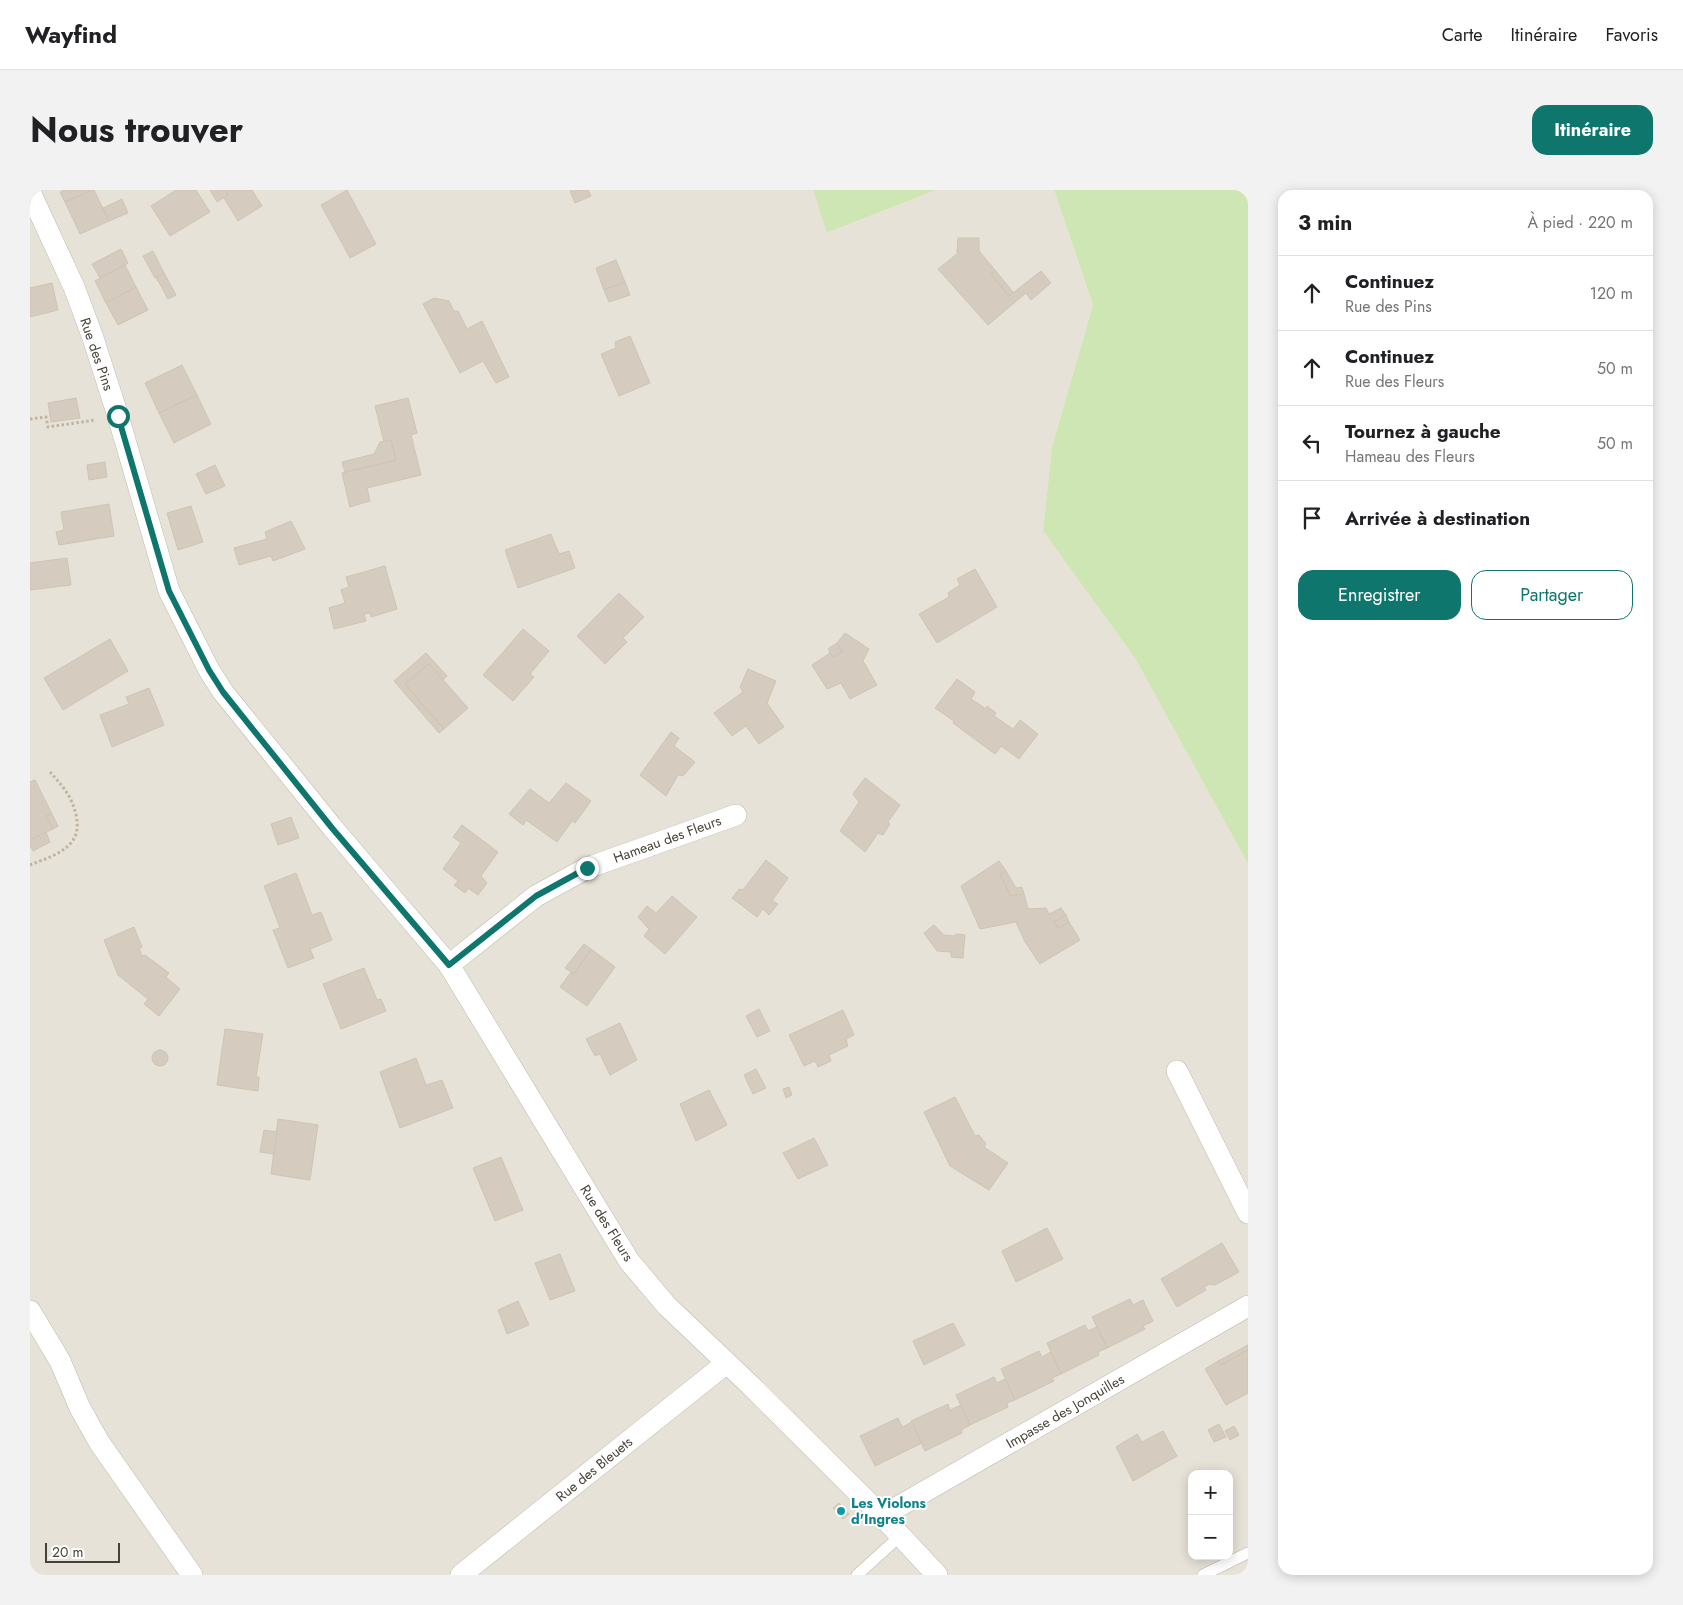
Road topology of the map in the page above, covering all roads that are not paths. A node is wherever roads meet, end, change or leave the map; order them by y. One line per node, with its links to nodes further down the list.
1 (30, 192): 3 (street, Rue des Pins)
2 (736, 815): 4 (street, Hameau des Fleurs)
3 (332, 828): 4 (street, Rue des Fleurs)
4 (449, 965): 9 (street, Rue des Fleurs)
5 (1177, 1071): 6 (street)
6 (1248, 1213)
7 (1248, 1306): 10 (street, Impasse des Jonquilles)
8 (30, 1311): 13 (street)
9 (724, 1361): 10 (street, Rue des Fleurs); 14 (street, Rue des Bleuets)
10 (882, 1516): 11 (street, Rue des Fleurs)
11 (900, 1536): 15 (lane); 16 (street, Rue des Fleurs)
12 (1248, 1553): 17 (lane)
13 (192, 1575)
14 (461, 1575)
15 (858, 1575)
16 (937, 1575)
17 (1203, 1575)

